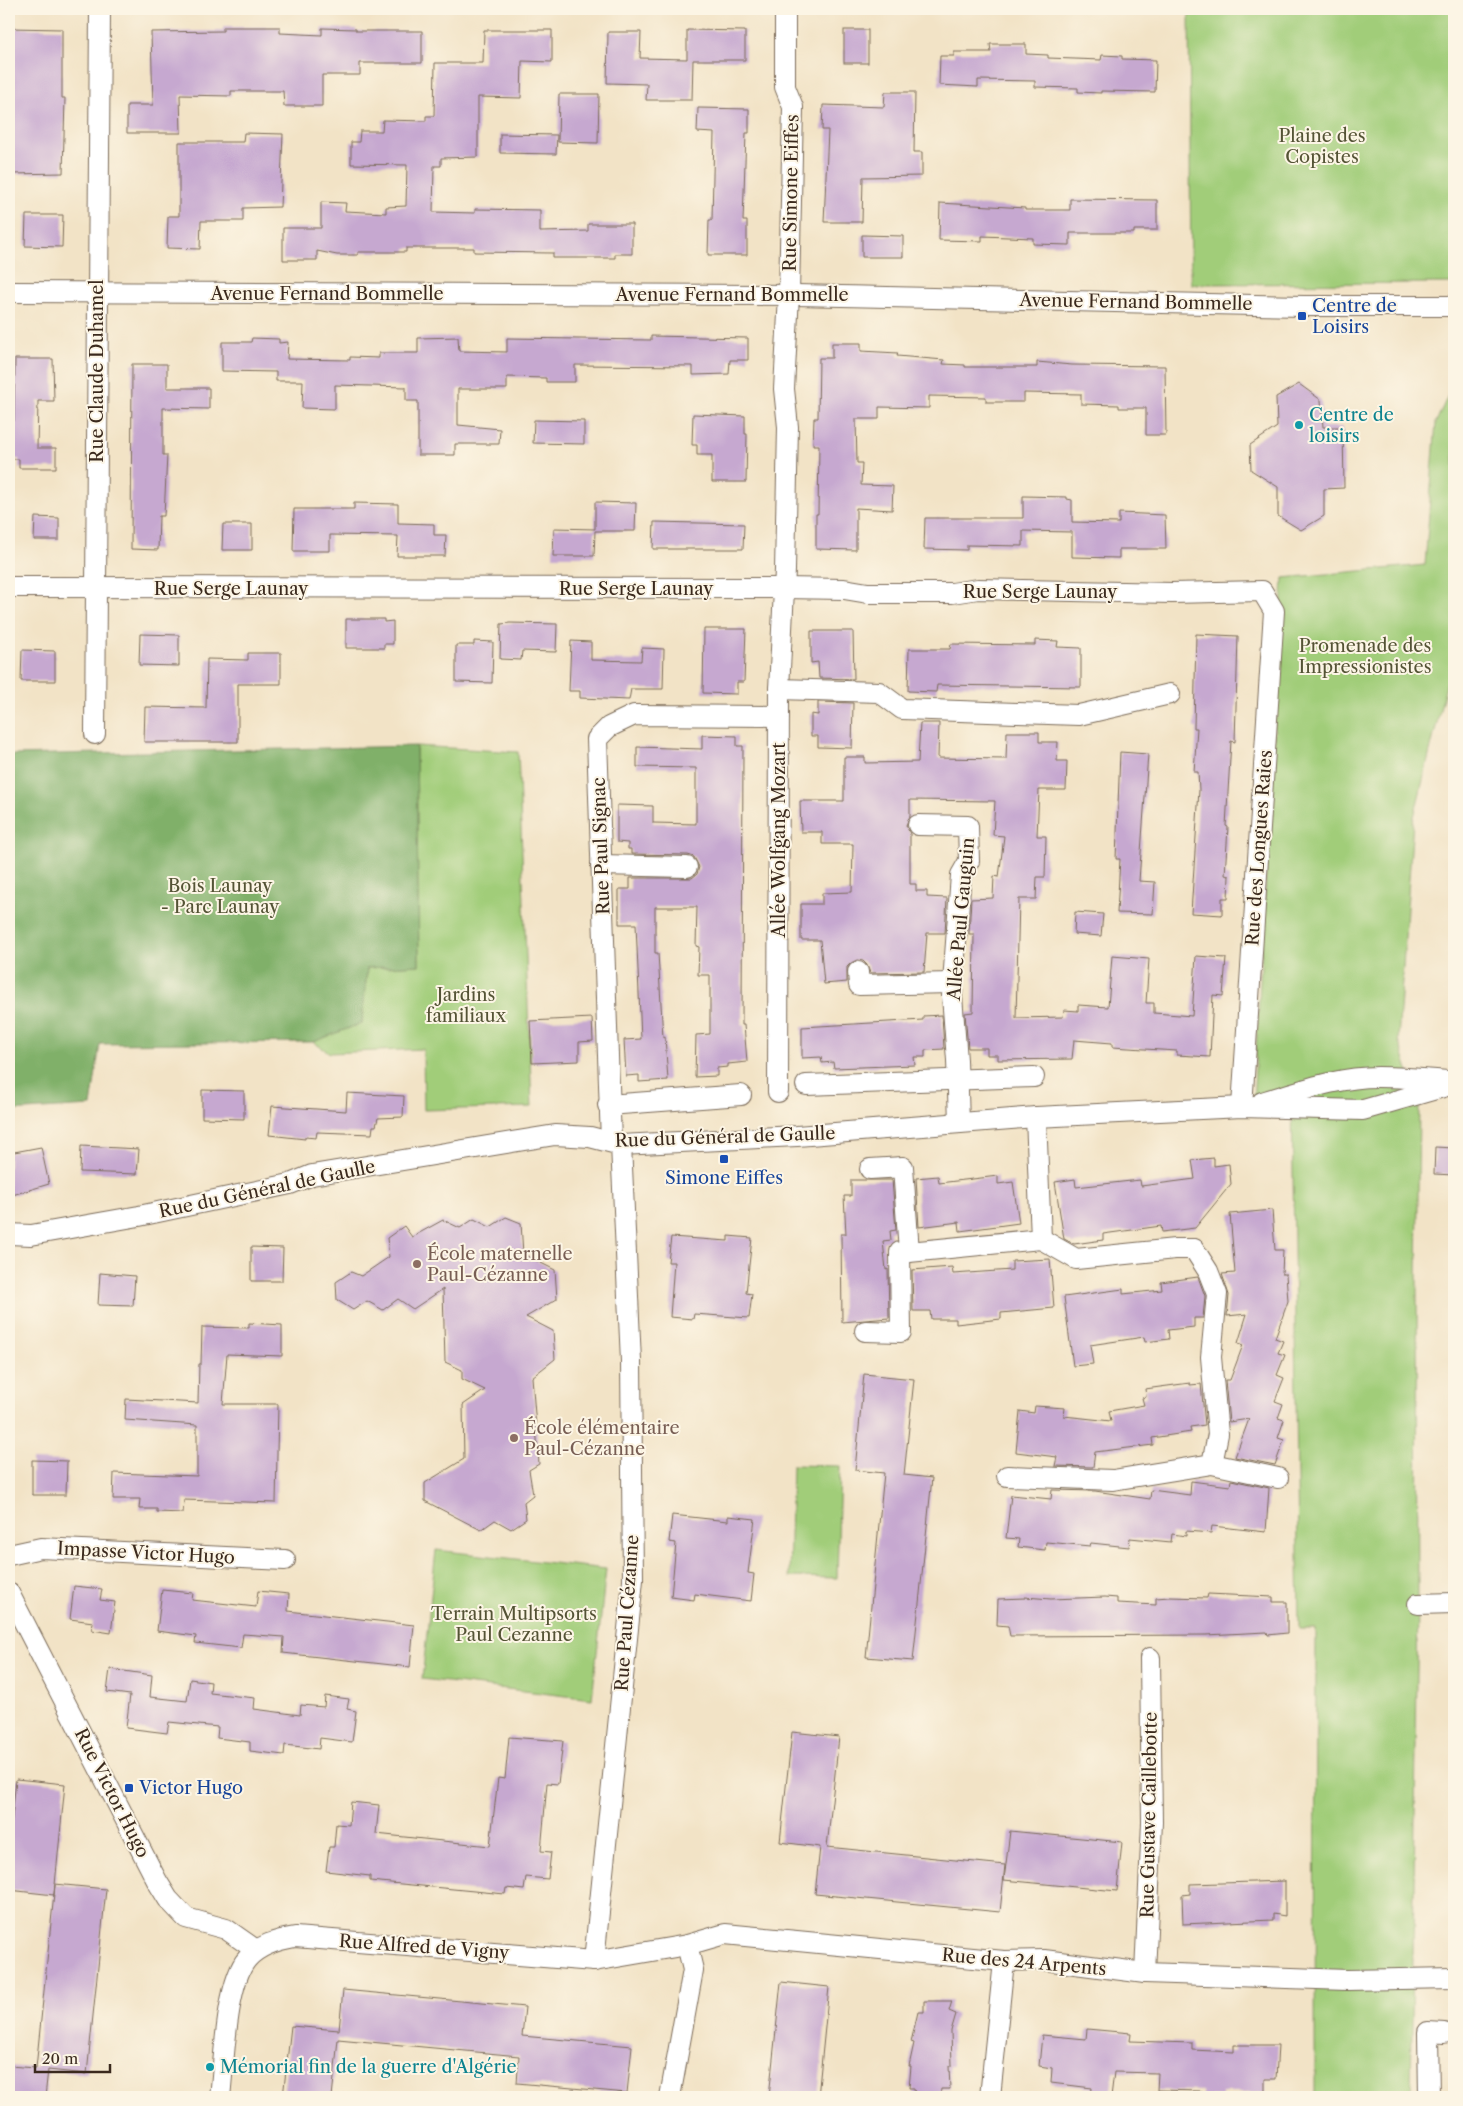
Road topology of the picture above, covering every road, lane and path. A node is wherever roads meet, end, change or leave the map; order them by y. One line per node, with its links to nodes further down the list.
1 (100, 9): 4 (street, Rue Claude Duhamel)
2 (786, 9): 5 (street, Rue Simone Eiffes)
3 (9, 292): 4 (street, Avenue Fernand Bommelle)
4 (97, 293): 5 (street, Avenue Fernand Bommelle); 8 (street, Rue Claude Duhamel)
5 (790, 295): 6 (street, Avenue Fernand Bommelle); 9 (street, Rue Simone Eiffes)
6 (1454, 306)
7 (9, 588): 8 (street, Rue Serge Launay)
8 (95, 588): 9 (street, Rue Serge Launay); 14 (street, Rue Claude Duhamel)
9 (784, 588): 10 (street, Rue Serge Launay); 11 (street, Allée Wolfgang Mozart)
10 (1262, 591): 27 (street, Rue des Longues Raies)
11 (779, 690): 12 (street); 13 (street, Allée Wolfgang Mozart)
12 (1170, 694)
13 (779, 716): 16 (street, Rue Paul Signac); 24 (street, Allée Wolfgang Mozart)
14 (95, 734)
15 (918, 825): 19 (street, Allée Paul Gauguin)
16 (601, 865): 17 (street); 26 (street, Rue Paul Signac)
17 (687, 867)
18 (858, 972): 19 (street)
19 (952, 983): 21 (street, Allée Paul Gauguin)
20 (1034, 1077): 21 (street)
21 (958, 1079): 23 (street); 29 (street, Allée Paul Gauguin)
22 (1454, 1083): 27 (street, Rue du Général de Gaulle); 27 (street, Rue du Général de Gaulle)
23 (806, 1085)
24 (778, 1092)
25 (741, 1095): 26 (street)
26 (608, 1105): 30 (street, Rue Paul Signac)
27 (1242, 1107): 28 (street, Rue du Général de Gaulle)
28 (1036, 1117): 29 (street, Rue du Général de Gaulle); 33 (street)
29 (958, 1123): 30 (street, Rue du Général de Gaulle)
30 (616, 1144): 32 (street, Rue du Général de Gaulle); 47 (street, Rue Paul Cézanne)
31 (870, 1169): 34 (street)
32 (9, 1234)
33 (1041, 1239): 34 (street); 36 (street)
34 (909, 1252): 35 (street)
35 (865, 1331)
36 (1212, 1464): 37 (street); 38 (street)
37 (1007, 1476)
38 (1278, 1478)
39 (9, 1555): 40 (street, Impasse Victor Hugo)
40 (285, 1560)
41 (9, 1593): 46 (street, Rue Victor Hugo)
42 (1454, 1602): 43 (street)
43 (1418, 1604)
44 (1150, 1658): 49 (street, Rue Gustave Caillebotte)
45 (687, 1945): 47 (street, Rue des 24 Arpents); 48 (street, Rue des 24 Arpents); 53 (street)
46 (256, 1950): 47 (street, Rue Alfred de Vigny); 52 (street)
47 (594, 1961)
48 (1004, 1962): 49 (street, Rue des 24 Arpents); 54 (street)
49 (1145, 1973): 50 (street, Rue des 24 Arpents)
50 (1454, 1978)
51 (1444, 2032): 55 (street)
52 (220, 2097)
53 (670, 2097)
54 (990, 2097)
55 (1429, 2097)

